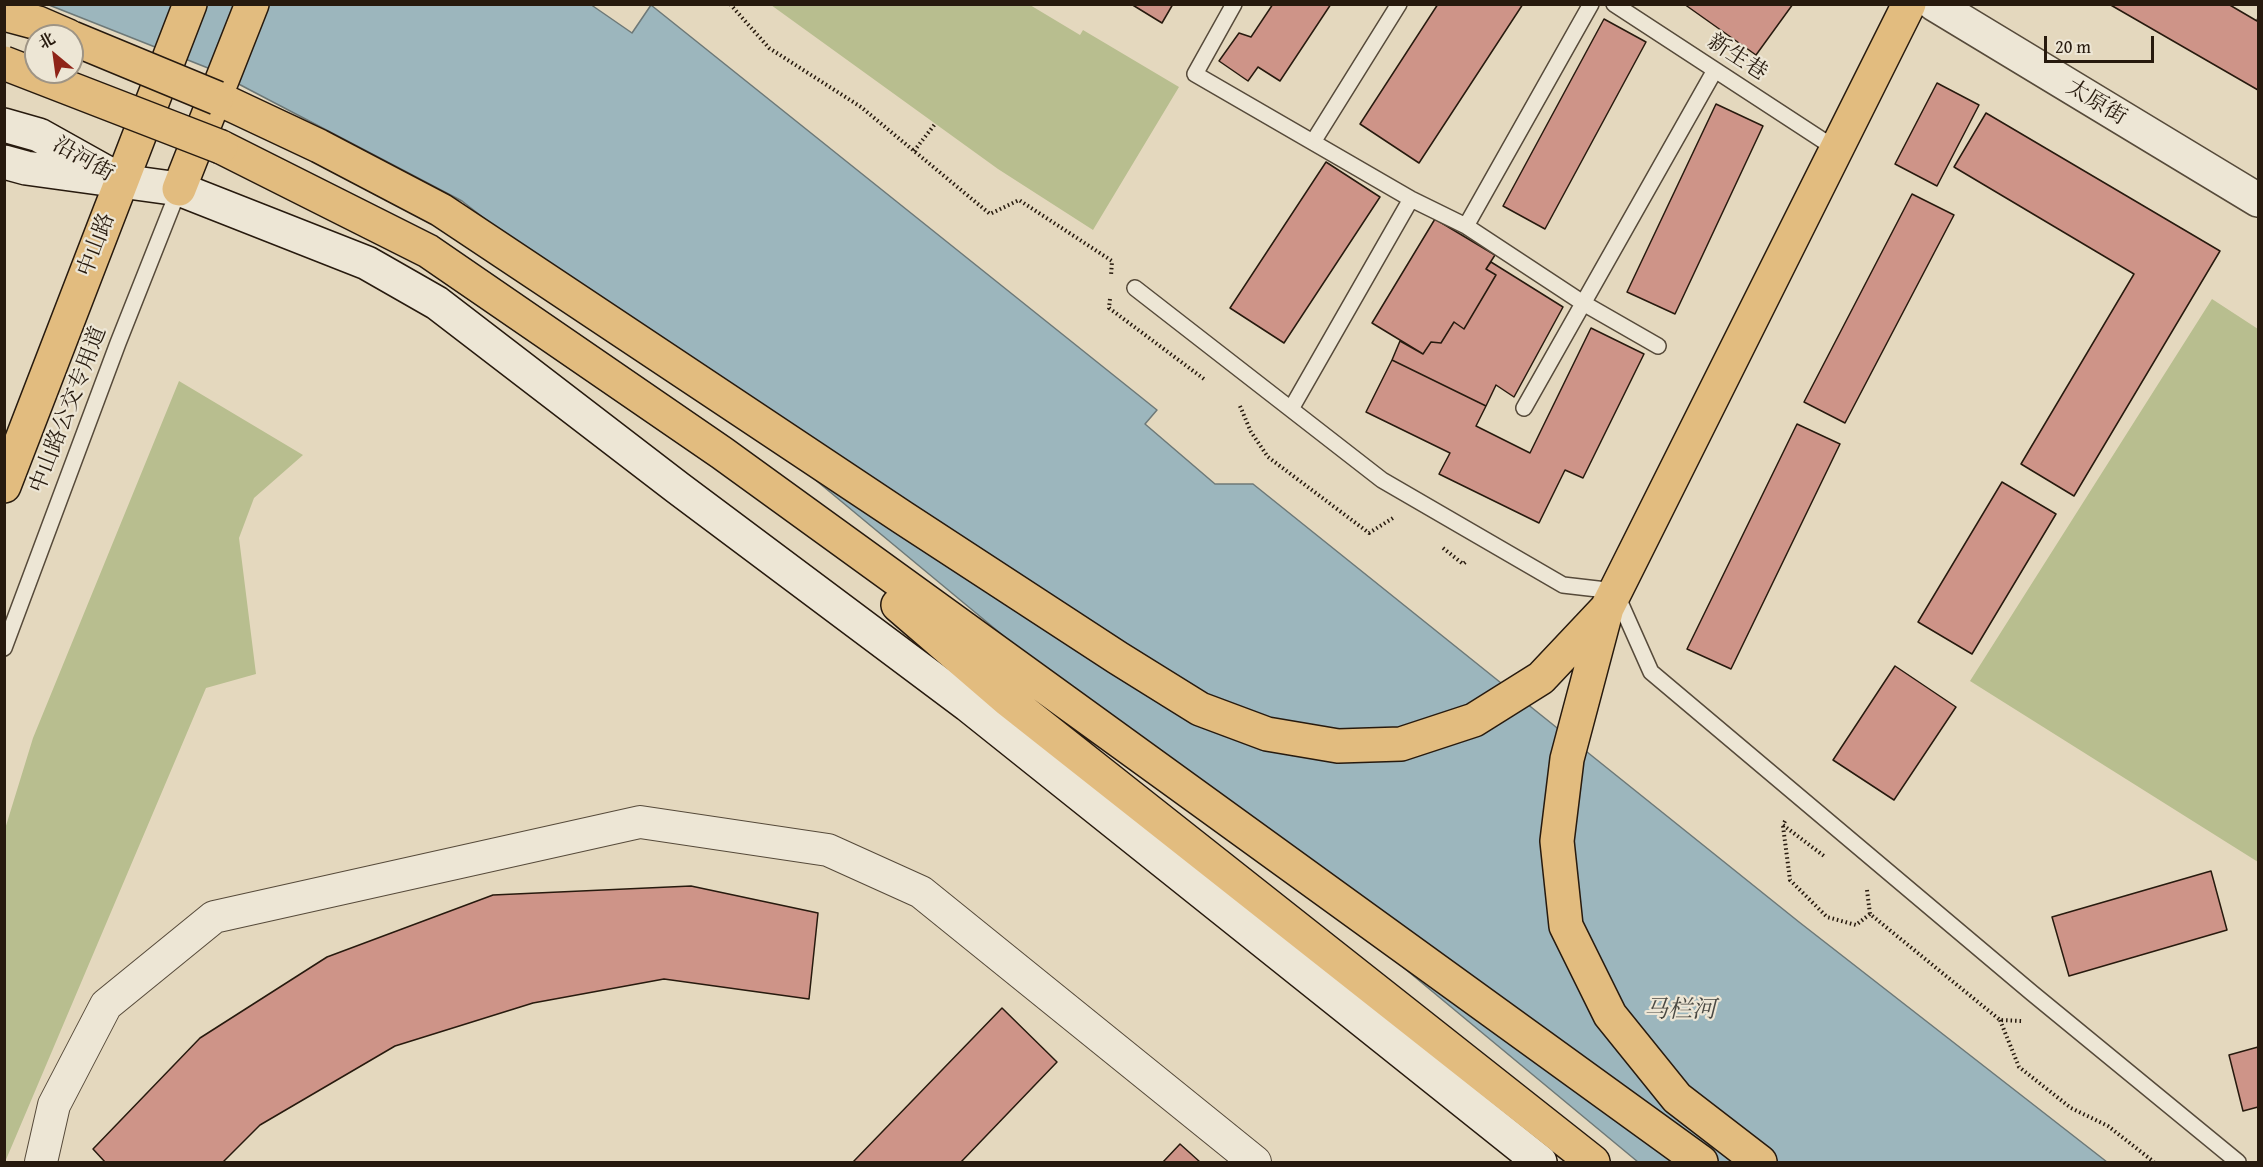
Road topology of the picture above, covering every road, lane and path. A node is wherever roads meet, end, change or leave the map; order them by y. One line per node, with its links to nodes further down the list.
1 (190, 4): 20 (highway, 中山路)
2 (252, 4): 21 (highway)
3 (1234, 4): 16 (lane)
4 (1399, 4): 16 (lane)
5 (1591, 4): 24 (lane)
6 (1614, 4): 13 (lane, 新生巷)
7 (1909, 4): 17 (highway)
8 (1934, 4): 23 (main road, 太原街)
9 (4, 14): 10 (highway)
10 (38, 24)
11 (84, 43): 34 (highway, bridge)
12 (4, 63): 31 (highway, bridge)
13 (1715, 70): 17 (lane, 新生巷); 26 (lane)
14 (935, 124): 18 (path)
15 (4, 126): 20 (main road, 沿河街)
16 (1313, 142): 22 (lane)
17 (1836, 149): 34 (highway)
18 (914, 150)
19 (4, 162): 20 (main road, 沿河街)
20 (121, 182): 21 (main road); 32 (highway, 中山路)
21 (179, 189): 35 (lane, 中山路公交专用道); 41 (main road)
22 (1411, 199): 24 (lane); 30 (lane)
23 (2259, 201)
24 (1466, 226): 26 (lane)
25 (1135, 288): 30 (lane)
26 (1583, 303): 27 (lane); 29 (lane)
27 (1658, 346)
28 (1240, 406): 33 (path)
29 (1524, 408)
30 (1291, 409): 34 (lane)
31 (722, 453): 42 (highway); 43 (highway)
32 (4, 486)
33 (1398, 514)
34 (1611, 600): 44 (highway); 46 (lane)
35 (4, 648)
36 (1783, 825): 37 (path)
37 (1870, 914)
38 (2000, 1020): 45 (path)
39 (41, 1162): 40 (street)
40 (1255, 1162)
41 (1540, 1162)
42 (1593, 1162)
43 (1701, 1162)
44 (1761, 1162)
45 (2154, 1162)
46 (2238, 1162)

